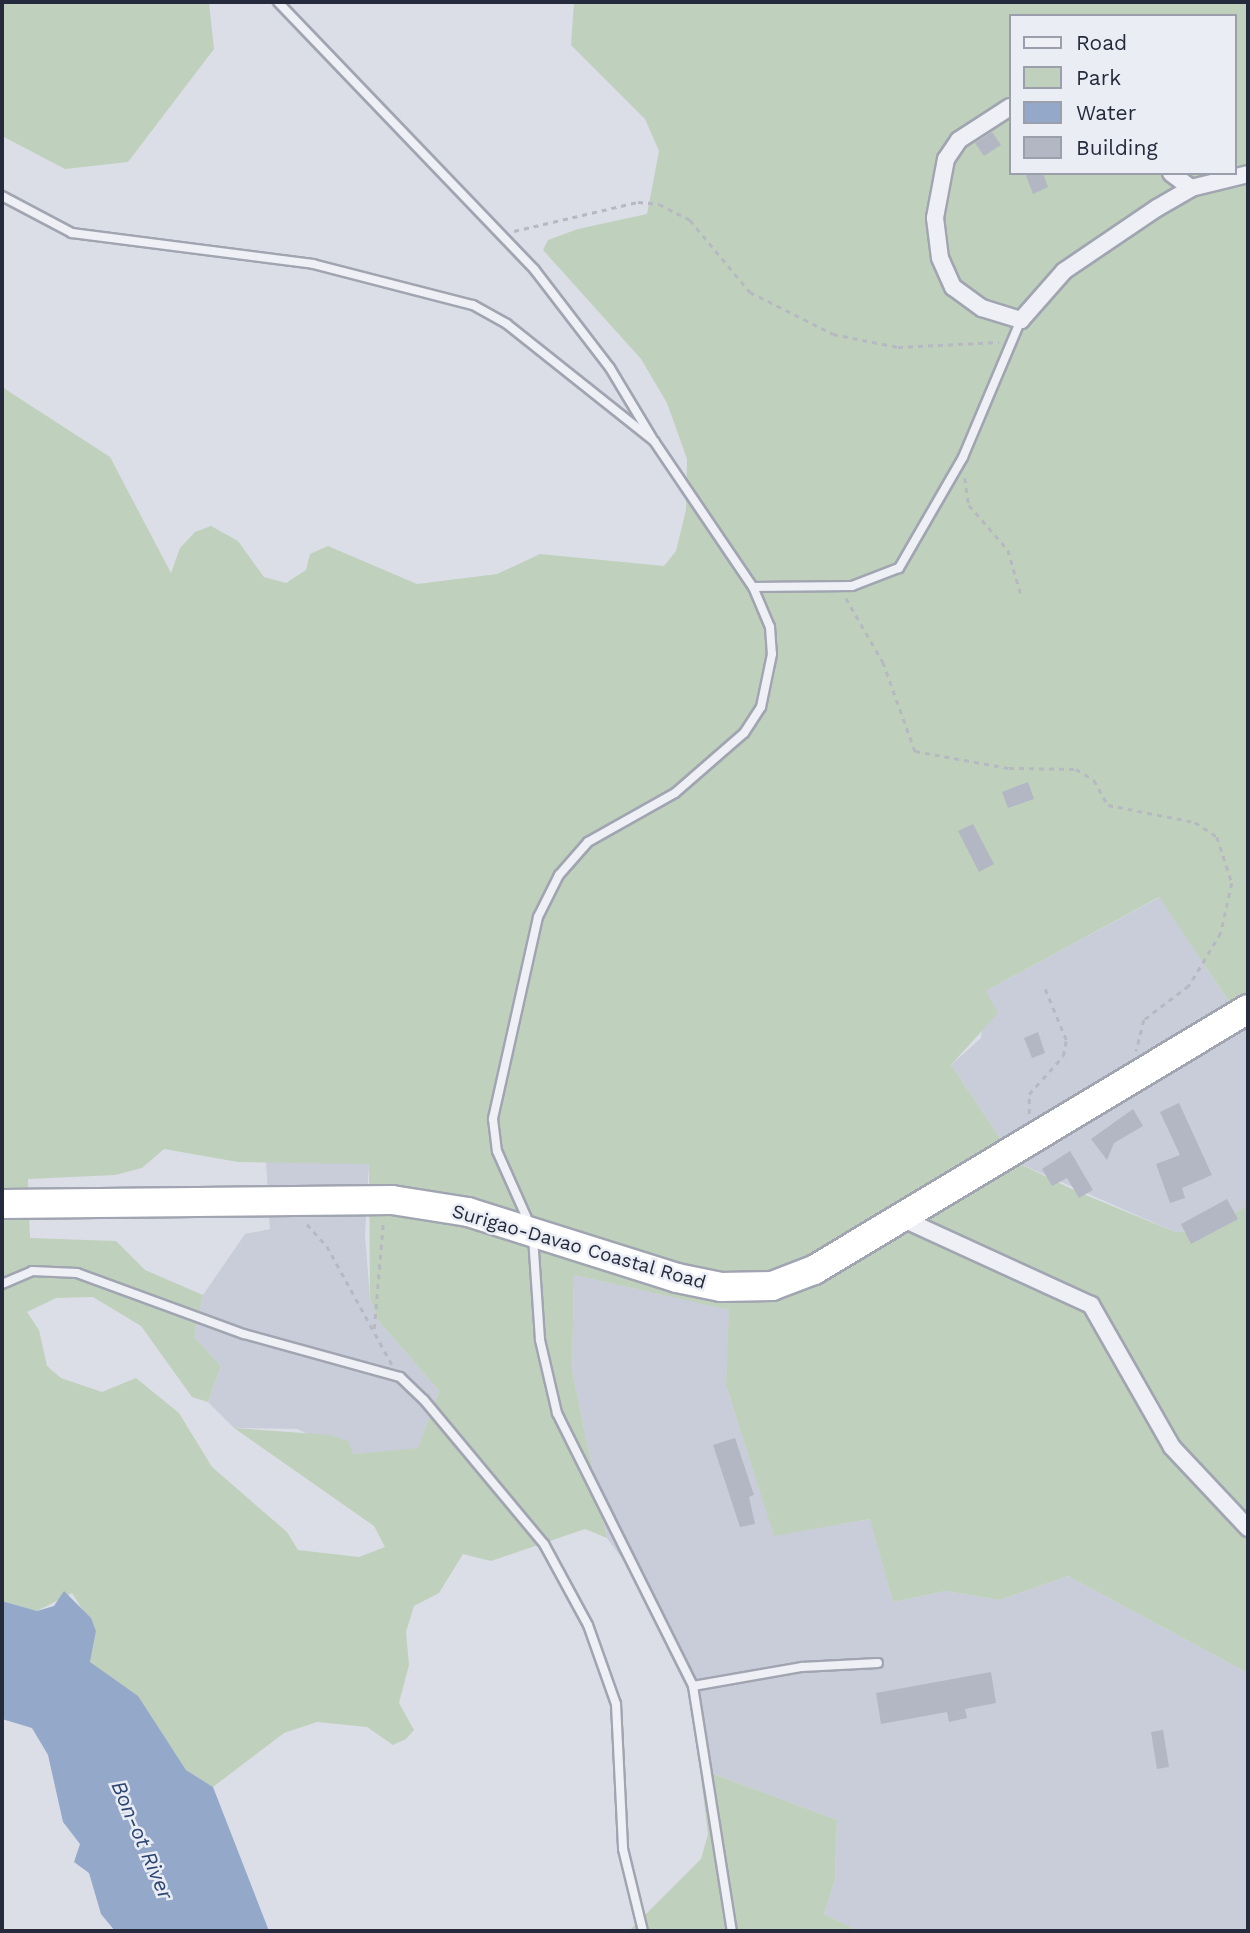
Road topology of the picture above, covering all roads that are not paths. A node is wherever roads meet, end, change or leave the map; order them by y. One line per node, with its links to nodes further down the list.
1 (278, 2): 8 (lane)
2 (1009, 108): 7 (street)
3 (1248, 174): 5 (street)
4 (1174, 175): 5 (street)
5 (1191, 188): 7 (street)
6 (2, 196): 8 (lane)
7 (1021, 320): 9 (lane)
8 (654, 441): 9 (lane)
9 (753, 587): 13 (lane)
10 (1248, 1009): 12 (highway, Surigao-Davao Coastal Road)
11 (2, 1204): 13 (highway, Surigao-Davao Coastal Road)
12 (899, 1217): 13 (highway, Surigao-Davao Coastal Road); 15 (street)
13 (532, 1230): 17 (lane)
14 (2, 1284): 18 (lane)
15 (1248, 1528)
16 (878, 1663): 17 (lane)
17 (692, 1686): 19 (lane)
18 (643, 1931)
19 (732, 1931)

